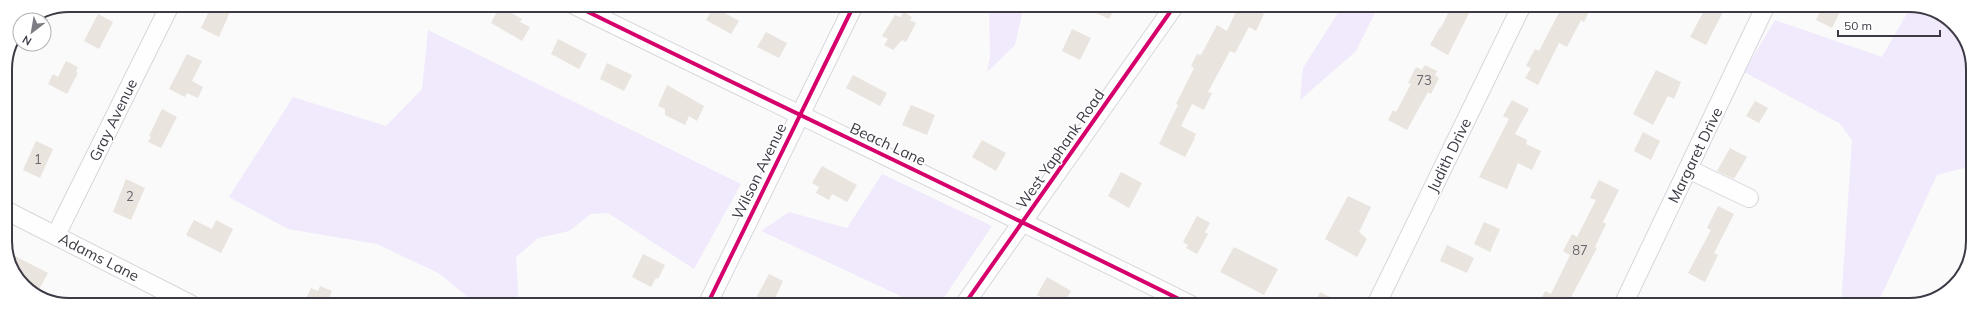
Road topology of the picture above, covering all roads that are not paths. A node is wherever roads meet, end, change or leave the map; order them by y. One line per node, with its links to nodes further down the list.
1 (167, 12): 12 (street, Gray Avenue)
2 (588, 12): 7 (street, Beach Lane)
3 (851, 12): 7 (street, Wilson Avenue)
4 (1169, 12): 11 (street, West Yaphank Road)
5 (1519, 12): 17 (street, Judith Drive)
6 (1763, 12): 8 (street, Margaret Drive)
7 (799, 116): 11 (street, Beach Lane); 14 (street, Wilson Avenue)
8 (1688, 169): 9 (street); 18 (street, Margaret Drive)
9 (1749, 198)
10 (12, 213): 12 (street, Adams Lane)
11 (1024, 222): 15 (street, West Yaphank Road); 16 (street, Beach Lane)
12 (56, 235): 13 (street, Adams Lane)
13 (160, 298)
14 (710, 298)
15 (969, 298)
16 (1177, 298)
17 (1379, 298)
18 (1626, 298)

